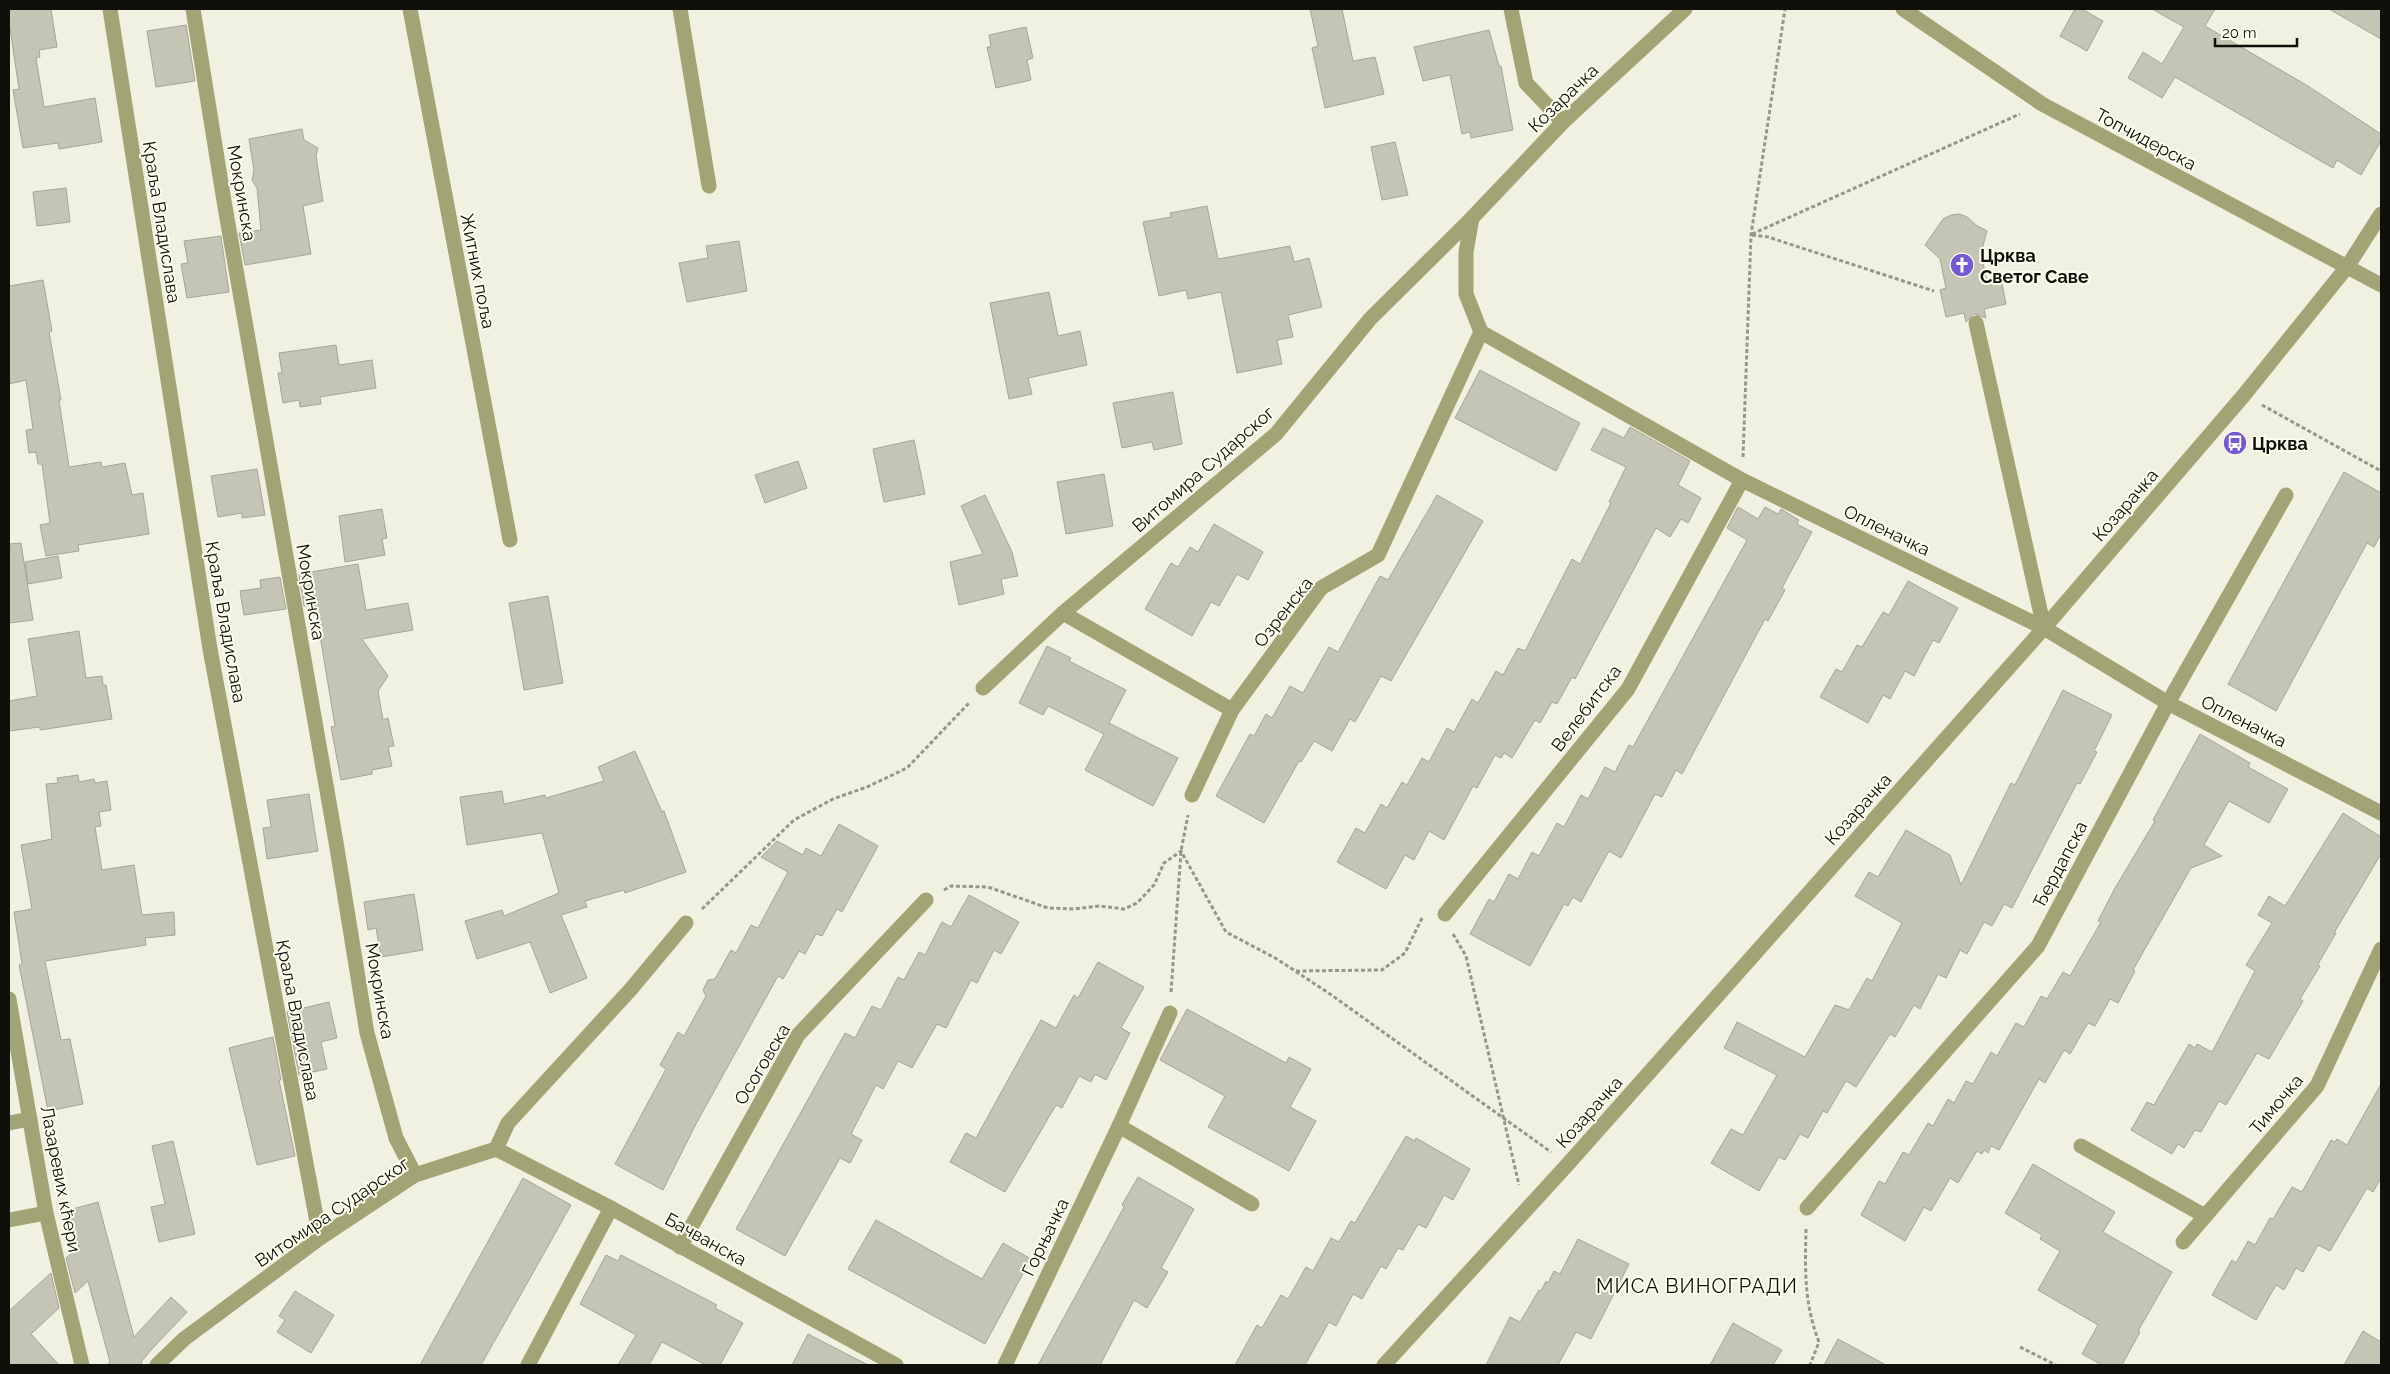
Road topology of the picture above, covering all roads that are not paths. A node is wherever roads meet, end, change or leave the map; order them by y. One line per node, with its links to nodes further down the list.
1 (110, 9): 44 (street, Краља Владислава)
2 (193, 9): 37 (street, Мокринска)
3 (410, 9): 18 (street, Житних поља)
4 (680, 9): 9 (street)
5 (1512, 9): 8 (street)
6 (1686, 9): 8 (street, Козарачка)
7 (1903, 9): 12 (street, Топчидерска)
8 (1563, 122): 11 (street, Козарачка)
9 (709, 186)
10 (2381, 214): 12 (street, Козарачка)
11 (1472, 218): 15 (street); 19 (street, Витомира Сударског)
12 (2347, 267): 13 (street, Топчидерска); 20 (street, Козарачка)
13 (2381, 285)
14 (1976, 323): 20 (street)
15 (1481, 332): 16 (street, Опленачка); 23 (street, Озренска)
16 (1742, 480): 20 (street, Опленачка); 27 (street, Велебитска)
17 (2286, 495): 22 (street, Ђердапска)
18 (510, 540)
19 (1063, 614): 21 (street, Витомира Сударског); 23 (street)
20 (2044, 628): 22 (street, Опленачка); 52 (street, Козарачка)
21 (983, 688)
22 (2168, 703): 25 (street, Опленачка); 40 (street, Ђердапска)
23 (1232, 710): 24 (street, Озренска)
24 (1192, 795)
25 (2381, 813)
26 (926, 900): 46 (street, Осоговска)
27 (1445, 914)
28 (686, 923): 36 (street)
29 (2381, 949): 42 (street, Тимочка)
30 (9, 999): 32 (street, Лазаревих кћери)
31 (1170, 1013): 34 (street, Горњачка)
32 (30, 1120): 33 (street); 41 (street, Лазаревих кћери)
33 (9, 1123)
34 (1119, 1126): 38 (street); 51 (street, Горњачка)
35 (2081, 1146): 42 (street)
36 (496, 1149): 37 (street, Витомира Сударског); 39 (street, Бачванска)
37 (415, 1175): 44 (street, Витомира Сударског)
38 (1252, 1204)
39 (611, 1208): 46 (street, Бачванска); 50 (street)
40 (1807, 1208)
41 (46, 1214): 43 (street); 48 (street, Лазаревих кћери)
42 (2205, 1216): 45 (street, Тимочка)
43 (9, 1220)
44 (320, 1238): 49 (street, Витомира Сударског)
45 (2183, 1242)
46 (680, 1247): 47 (street, Бачванска)
47 (891, 1364)
48 (82, 1365)
49 (157, 1365)
50 (528, 1365)
51 (1005, 1365)
52 (1384, 1365)

